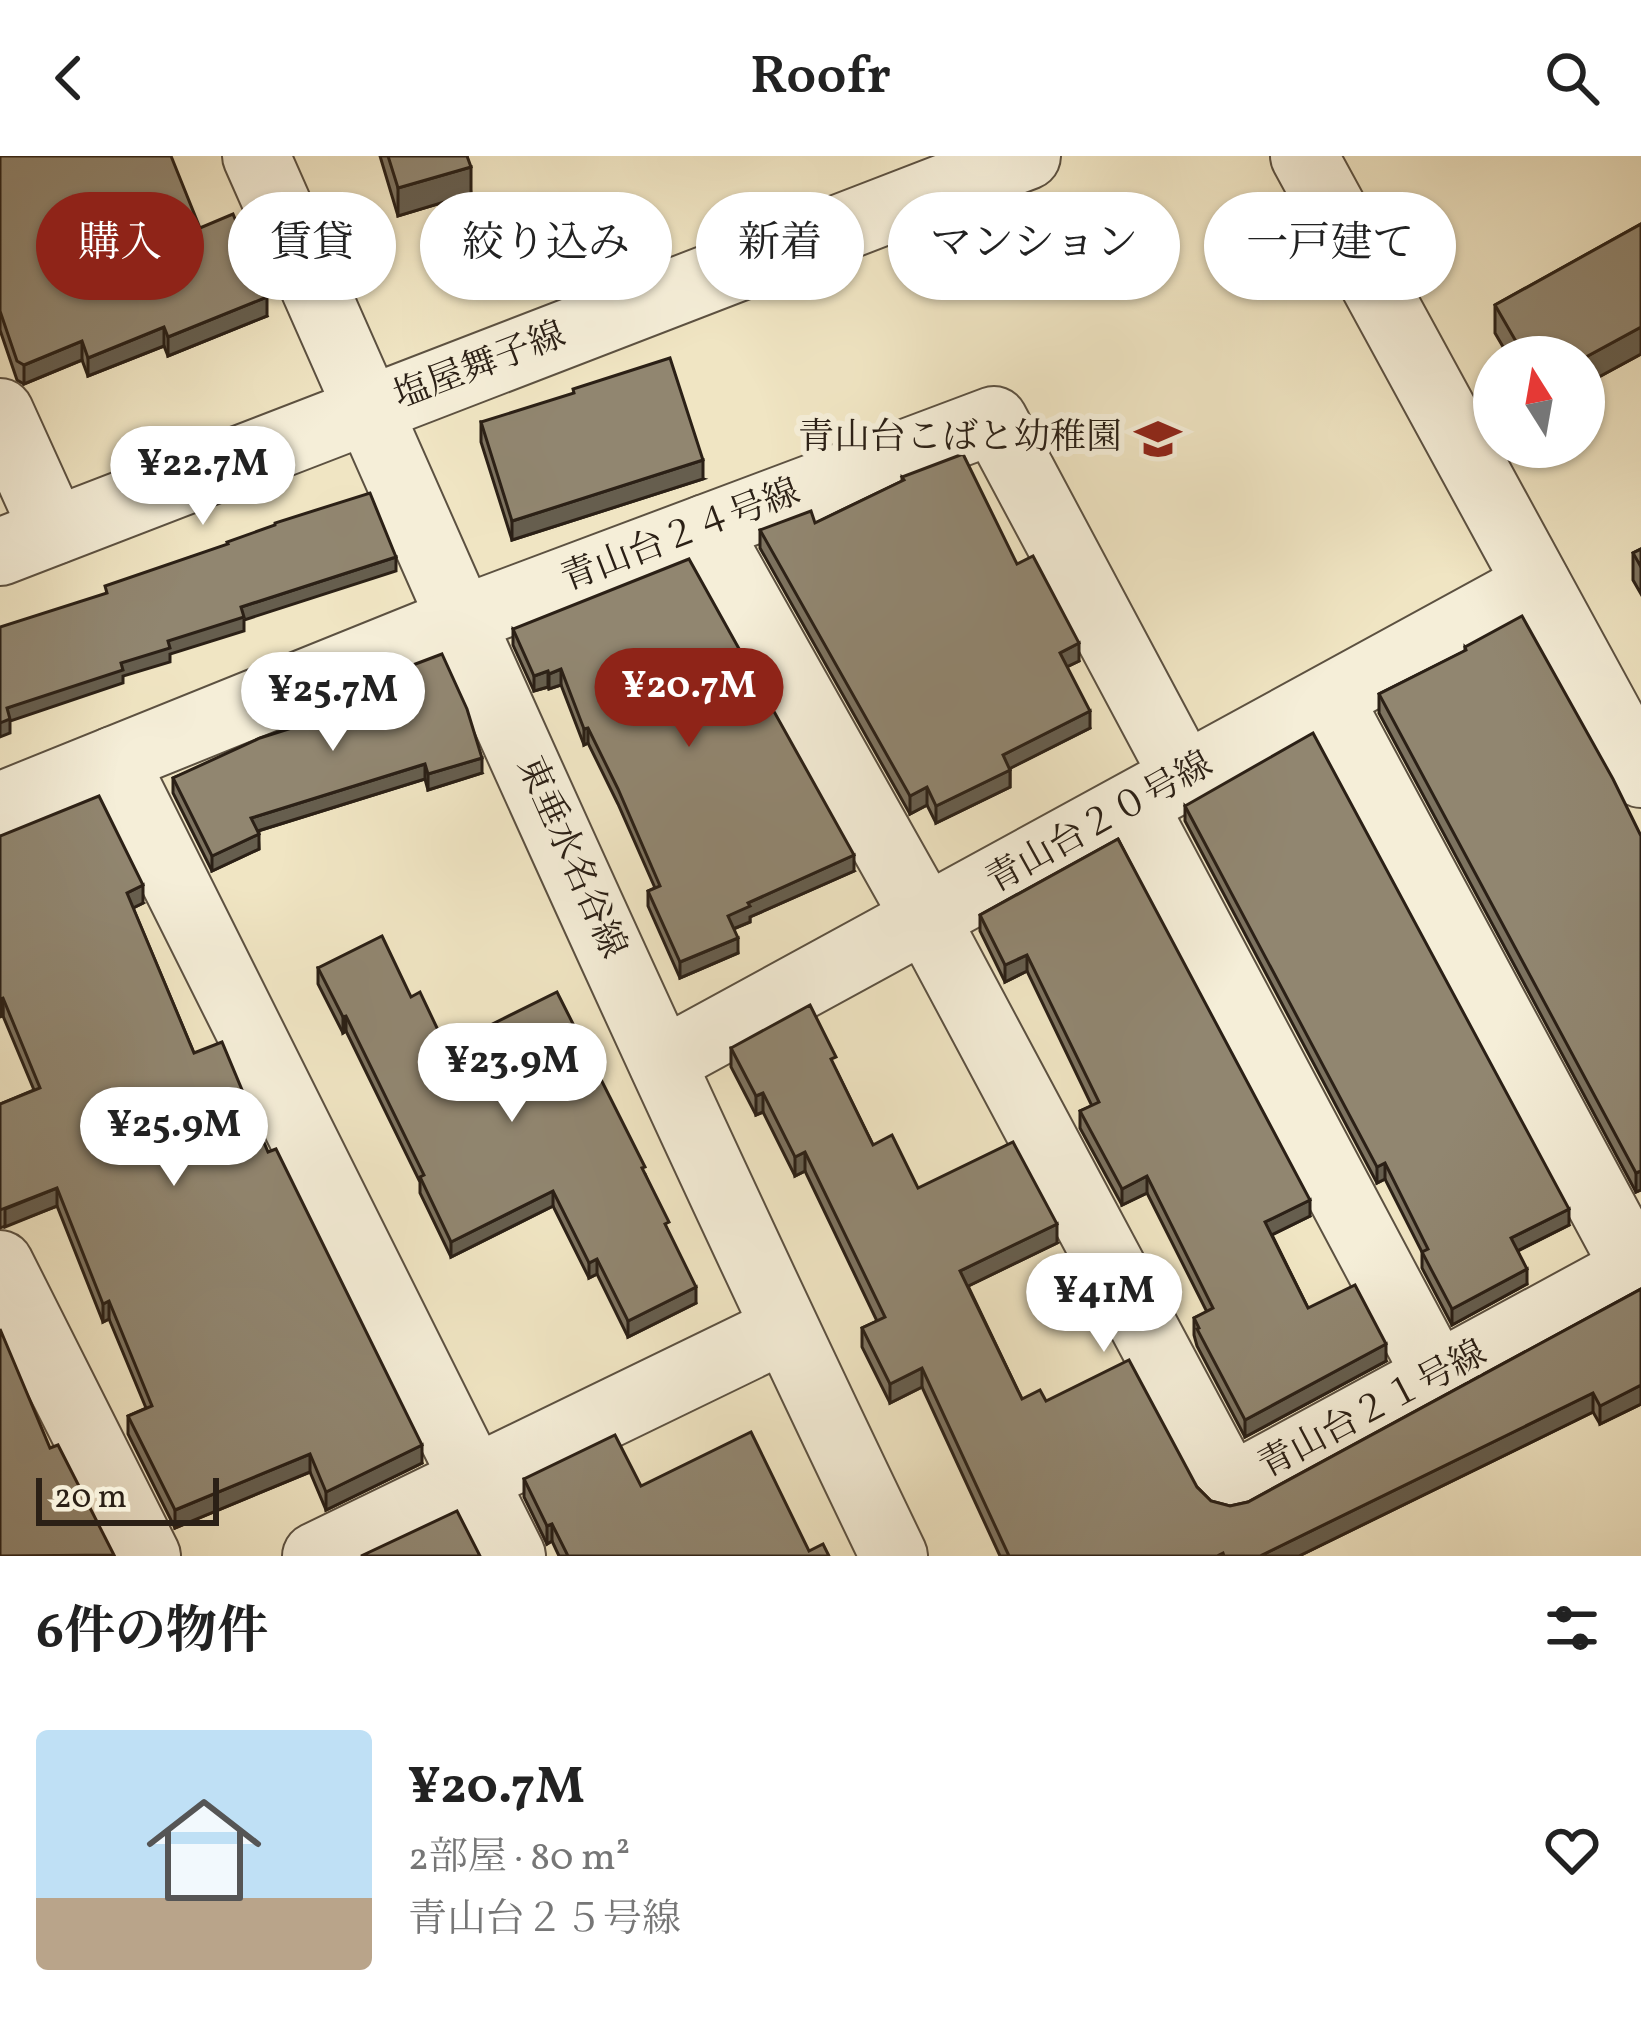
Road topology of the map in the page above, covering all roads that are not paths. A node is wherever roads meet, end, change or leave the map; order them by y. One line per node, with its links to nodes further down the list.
1 (256, 156): 4 (street, 東垂水名谷線)
2 (1028, 156): 4 (street, 塩屋舞子線)
3 (1304, 156): 8 (street)
4 (370, 410): 7 (street, 塩屋舞子線); 9 (street, 東垂水名谷線)
5 (0, 412): 7 (street)
6 (706, 527): 9 (street, 青山台２４号線); 13 (street, 青山台２４号線); 15 (street)
7 (27, 541)
8 (1538, 584): 10 (street, 青山台２０号線); 12 (street)
9 (461, 620): 11 (street, 青山台２４号線); 16 (street, 東垂水名谷線)
10 (1329, 700): 13 (street, 青山台２０号線); 18 (street)
11 (114, 760): 14 (street, 青山台２４号線); 21 (street)
12 (1641, 774)
13 (1159, 792): 15 (street, 青山台２０号線); 20 (street)
14 (0, 806)
15 (926, 919): 16 (street, 青山台２０号線); 20 (street, 青山台２１号線)
16 (662, 1062): 19 (street, 東垂水名谷線)
17 (0, 1264): 22 (street)
18 (1638, 1267): 20 (street, 青山台２１号線)
19 (784, 1329): 21 (street); 25 (street, 東垂水名谷線)
20 (1437, 1376)
21 (474, 1480): 23 (street); 24 (street)
22 (147, 1556)
23 (316, 1556)
24 (512, 1556)
25 (894, 1556)

